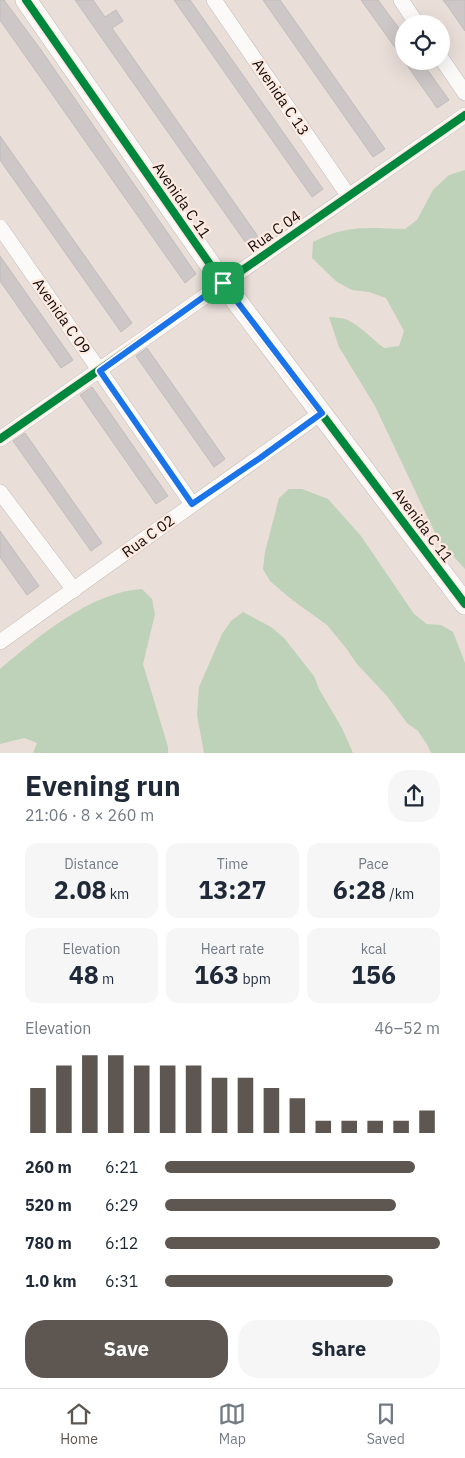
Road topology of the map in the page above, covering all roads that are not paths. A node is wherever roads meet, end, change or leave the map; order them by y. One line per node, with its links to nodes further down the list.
1 (26, 0): 10 (street, Avenida C 11)
2 (214, 0): 8 (street, Avenida C 13)
3 (401, 0): 4 (street)
4 (412, 15)
5 (449, 70): 6 (street)
6 (465, 93)
7 (465, 114): 8 (street, Rua C 04)
8 (348, 195): 10 (street, Rua C 04)
9 (0, 227): 11 (street, Avenida C 09)
10 (223, 283): 11 (street, Rua C 04); 12 (street, Avenida C 11)
11 (100, 371): 13 (street, Rua C 04); 15 (street, Avenida C 09)
12 (322, 413): 15 (street, Rua C 02); 17 (street, Avenida C 11)
13 (0, 439)
14 (0, 492): 16 (street)
15 (192, 504): 16 (street, Rua C 02)
16 (74, 590): 18 (street, Rua C 02)
17 (465, 604)
18 (0, 642)

